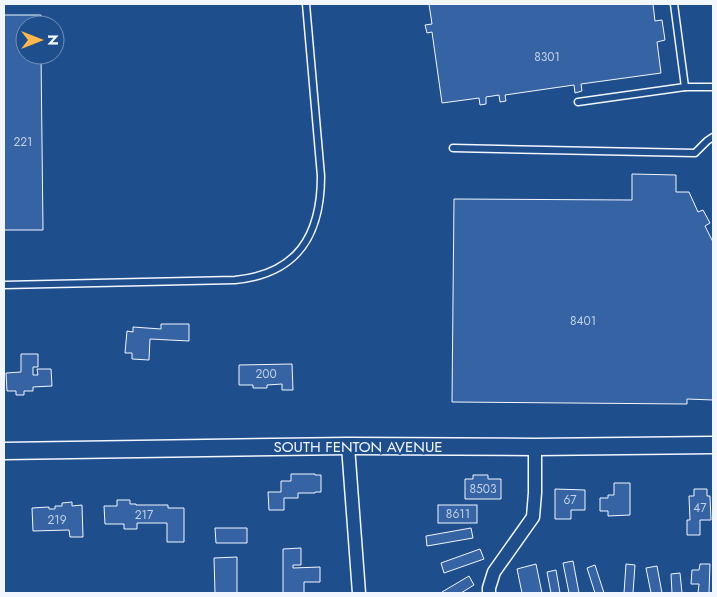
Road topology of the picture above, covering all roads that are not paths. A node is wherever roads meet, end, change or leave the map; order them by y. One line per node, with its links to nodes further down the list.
1 (306, 4): 8 (lane)
2 (674, 4): 3 (lane)
3 (685, 87): 4 (lane); 5 (lane)
4 (713, 87)
5 (578, 102)
6 (713, 137): 7 (lane)
7 (453, 148)
8 (4, 285)
9 (713, 445): 11 (street, SOUTH FENTON AVENUE)
10 (348, 446): 11 (street, SOUTH FENTON AVENUE); 12 (street, SOUTH FENTON AVENUE); 13 (street)
11 (535, 447): 14 (street)
12 (4, 451)
13 (359, 593)
14 (489, 593)

